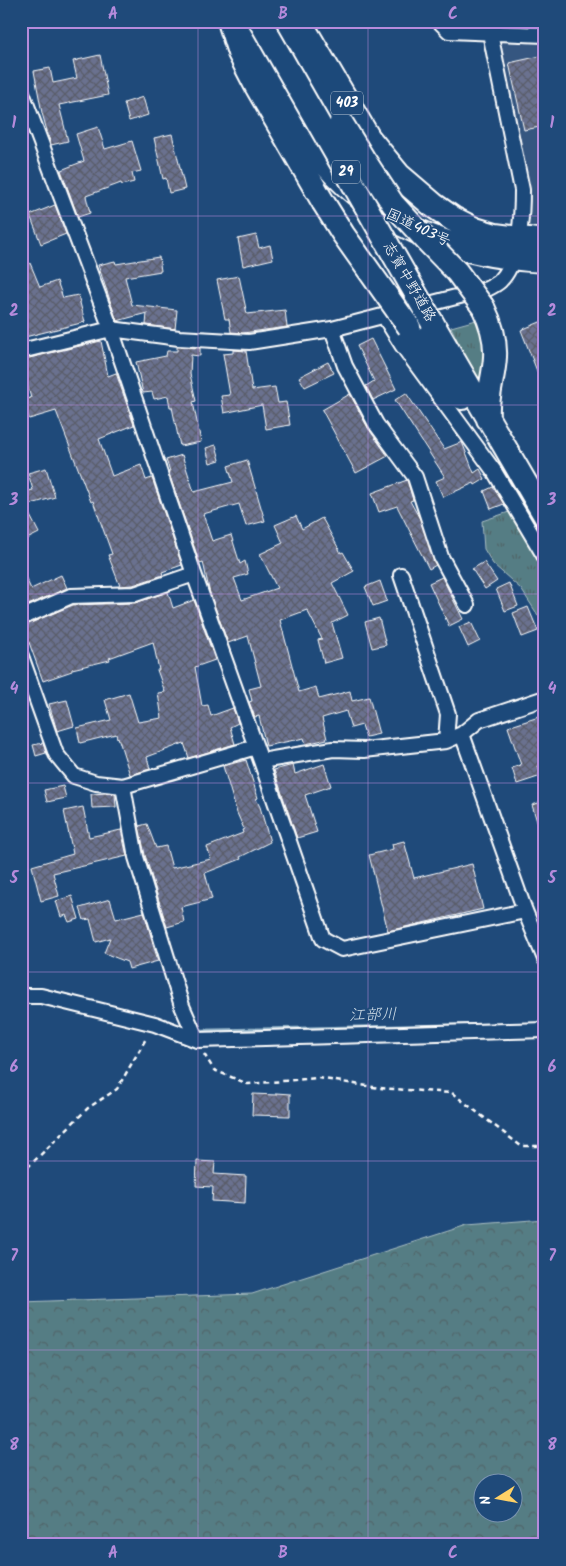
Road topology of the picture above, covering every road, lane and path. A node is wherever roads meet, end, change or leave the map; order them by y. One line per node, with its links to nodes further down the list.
1 (229, 21): 20 (main road, 29, bridge)
2 (237, 21): 11 (highway, 国道403号 / 403)
3 (260, 21): 19 (main road, 志賀中野道路 / 29, bridge)
4 (283, 21): 19 (main road, 29, bridge)
5 (299, 21): 10 (highway, 国道403号 / 403)
6 (438, 21): 7 (street)
7 (490, 33): 8 (street); 13 (street)
8 (545, 35)
9 (21, 90): 16 (street)
10 (403, 179): 11 (highway); 13 (highway, 国道403号 / 403)
11 (386, 214): 13 (highway, 国道403号 / 403)
12 (545, 242): 13 (highway, 国道403号 / 403)
13 (515, 248): 14 (highway, 国道403号 / 403); 15 (street)
14 (545, 260)
15 (384, 316): 17 (street); 22 (street)
16 (111, 329): 17 (street); 18 (street); 23 (street)
17 (332, 329): 25 (street)
18 (21, 351)
19 (488, 419): 20 (main road, 志賀中野道路 / 29)
20 (514, 466): 21 (main road, 志賀中野道路 / 29)
21 (545, 516)
22 (545, 557)
23 (194, 574): 26 (street); 31 (street)
24 (401, 575): 30 (street)
25 (467, 605)
26 (21, 618)
27 (21, 656): 33 (street)
28 (545, 698): 29 (street)
29 (462, 734): 30 (street); 34 (street)
30 (446, 741): 32 (street)
31 (256, 747): 32 (street); 33 (street)
32 (261, 761): 34 (street)
33 (123, 786): 39 (street)
34 (525, 911): 35 (street)
35 (545, 959)
36 (21, 996): 37 (street)
37 (155, 1024): 39 (street); 41 (path)
38 (545, 1030): 39 (street)
39 (196, 1039): 40 (path)
40 (545, 1146)
41 (21, 1174)

